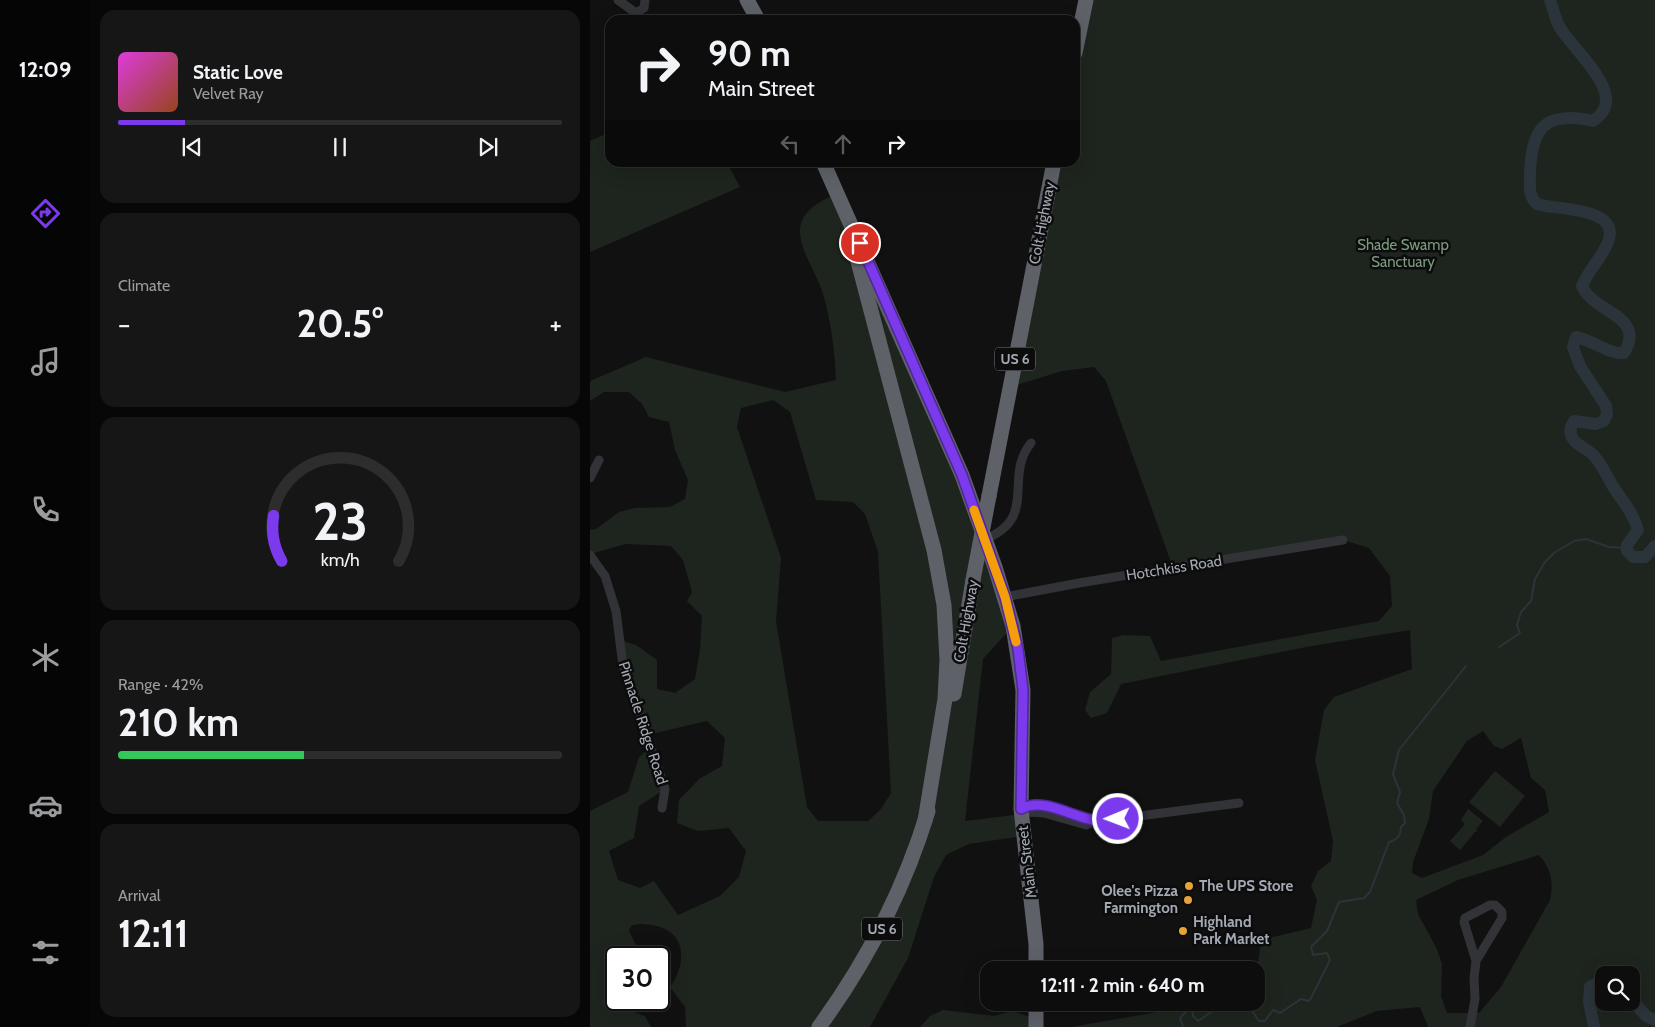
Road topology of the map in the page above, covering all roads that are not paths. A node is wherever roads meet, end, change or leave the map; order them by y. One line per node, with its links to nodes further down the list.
1 (618, 0): 2 (street)
2 (645, 0)
3 (747, 0): 5 (highway)
4 (1086, 0): 6 (highway)
5 (755, 15)
6 (1080, 29)
7 (826, 167): 9 (highway, Main Street)
8 (1053, 167): 20 (highway, Colt Highway / US 6, bridge)
9 (837, 194): 13 (highway, Main Street); 20 (highway)
10 (1032, 442): 13 (street)
11 (599, 460): 12 (street)
12 (590, 478)
13 (985, 539): 16 (highway, Main Street)
14 (1343, 540): 16 (street, Hotchkiss Road)
15 (590, 555): 18 (street, Pinnacle Ridge Road)
16 (1005, 597): 19 (highway, Main Street)
17 (1239, 803): 19 (street)
18 (662, 808)
19 (1021, 809): 21 (highway, Main Street)
20 (925, 821): 24 (highway, Colt Highway / US 6)
21 (1036, 961)
22 (1476, 961): 22 (street); 26 (street)
23 (1036, 1011): 25 (highway)
24 (819, 1027)
25 (1036, 1027)
26 (1470, 1027)

